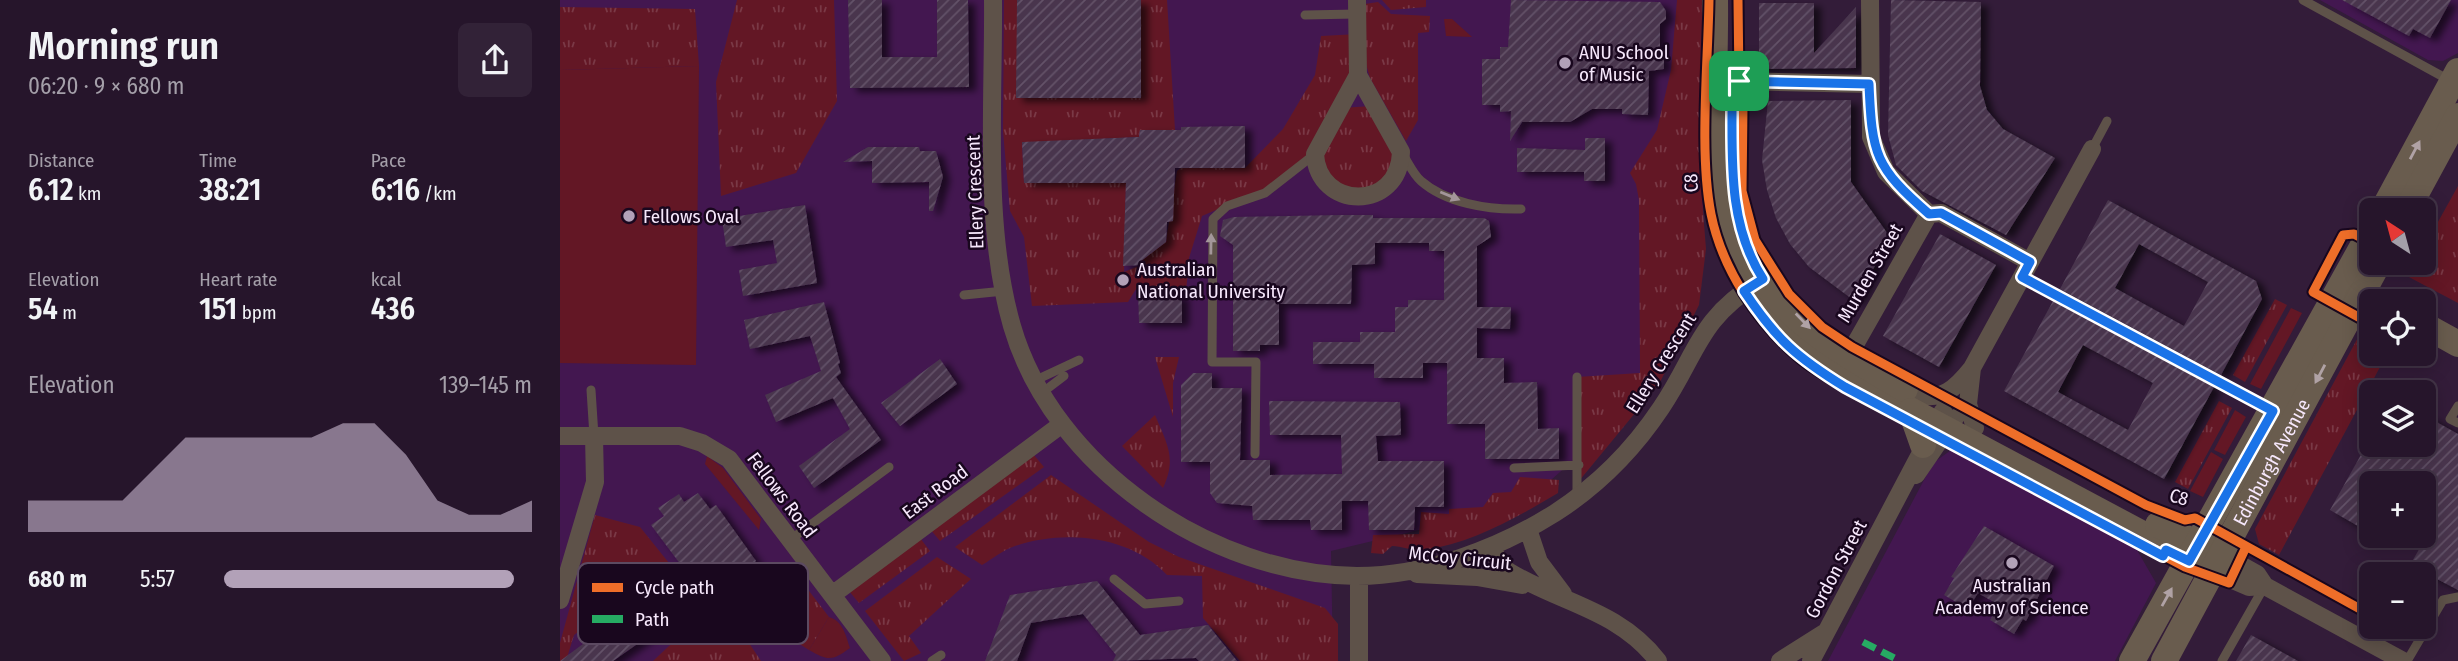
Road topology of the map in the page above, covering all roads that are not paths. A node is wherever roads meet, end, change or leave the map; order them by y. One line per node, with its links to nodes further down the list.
1 (993, 0): 24 (street, Ellery Crescent)
2 (1715, 0): 23 (street)
3 (1731, 0): 10 (street)
4 (1870, 0): 11 (street)
5 (2303, 0): 9 (lane)
6 (1357, 7): 7 (lane); 8 (street)
7 (1305, 15)
8 (1358, 75): 15 (street); 16 (street)
9 (2456, 79): 17 (street, one-way to 9)
10 (1732, 81): 11 (street); 23 (street)
11 (1869, 84): 20 (street)
12 (2458, 116): 18 (street)
13 (2107, 121): 14 (lane)
14 (2092, 149): 21 (street)
15 (1401, 152): 16 (street); 19 (lane, one-way to 19)
16 (1315, 154): 44 (lane, one-way to 16)
17 (2390, 198)
18 (2414, 198)
19 (1521, 209)
20 (1929, 214): 21 (street); 28 (street, Murden Street)
21 (2026, 269): 30 (street); 38 (lane)
22 (2366, 278): 38 (street, Edinburgh Avenue); 56 (street, Edinburgh Avenue, one-way to 56)
23 (1756, 284): 28 (street, one-way to 28); 35 (street); 49 (street, Ellery Crescent)
24 (1004, 291): 25 (lane); 33 (street, Ellery Crescent)
25 (964, 295)
26 (2436, 332): 27 (street)
27 (2458, 344)
28 (1849, 355): 35 (street); 36 (street)
29 (1079, 360): 33 (lane)
30 (1972, 369): 36 (street); 41 (street)
31 (1064, 376): 33 (lane)
32 (1577, 377): 45 (lane)
33 (1039, 386): 39 (street, Ellery Crescent)
34 (591, 390): 43 (lane)
35 (1882, 395): 36 (street)
36 (1913, 402): 41 (street)
37 (2458, 406): 40 (lane)
38 (2273, 411): 53 (street, Edinburgh Avenue)
39 (1062, 424): 58 (street, Ellery Crescent); 61 (street, East Road)
40 (2458, 424)
41 (1947, 426): 48 (street, Gordon Street); 48 (street, Gordon Street); 53 (street)
42 (560, 436): 43 (street, Fellows Road)
43 (594, 436): 51 (street, Fellows Road); 64 (street)
44 (1255, 454)
45 (1579, 465): 47 (lane); 49 (lane)
46 (889, 467): 51 (lane)
47 (1514, 468)
48 (1899, 497): 66 (street, Gordon Street)
49 (1577, 498): 50 (street, Ellery Crescent)
50 (1528, 529): 52 (street, Ellery Crescent); 62 (street, McCoy Circuit)
51 (790, 540): 54 (street, Fellows Road)
52 (1492, 546): 57 (street, Ellery Crescent); 62 (street, McCoy Circuit)
53 (2193, 552): 56 (street); 73 (street, Edinburgh Avenue, one-way to 53)
54 (808, 563)
55 (808, 564): 61 (street, Fellows Road)
56 (2218, 564): 60 (street); 74 (street, Edinburgh Avenue)
57 (1390, 572): 58 (street, Ellery Crescent); 62 (street, McCoy Circuit)
58 (1359, 576): 69 (street)
59 (1114, 579): 65 (lane)
60 (2264, 586): 75 (lane); 76 (street)
61 (832, 595): 68 (street, Fellows Road)
62 (1566, 596): 67 (street, McCoy Circuit)
63 (2458, 597): 76 (lane)
64 (560, 600)
65 (1179, 601)
66 (1828, 629): 71 (street); 72 (street, Gordon Street)
67 (1654, 656): 70 (street, McCoy Circuit)
68 (882, 661)
69 (1359, 661)
70 (1673, 661)
71 (1780, 661)
72 (1811, 661)
73 (2132, 661)
74 (2164, 661)
75 (2222, 661)
76 (2405, 661)

